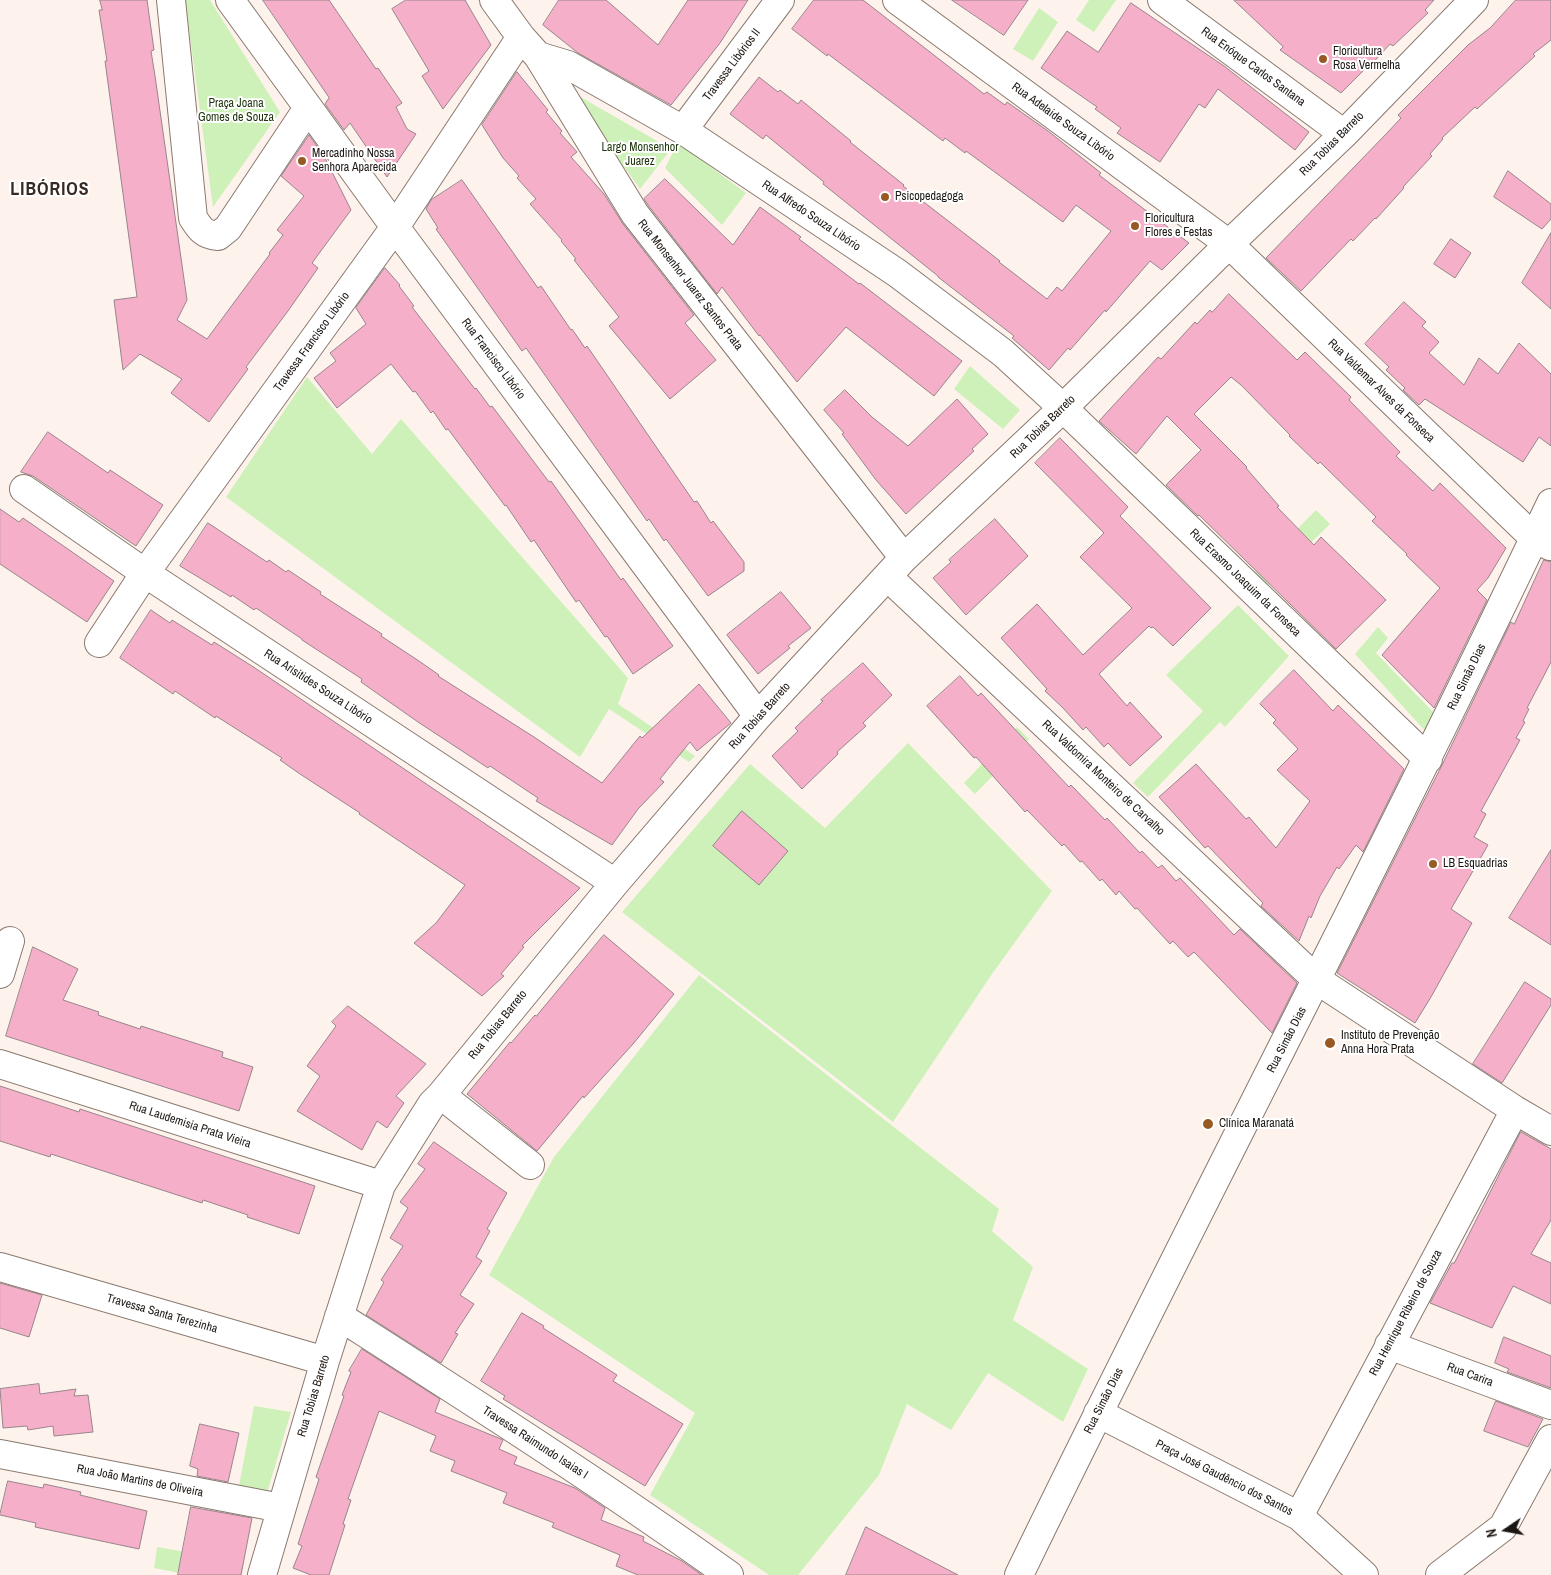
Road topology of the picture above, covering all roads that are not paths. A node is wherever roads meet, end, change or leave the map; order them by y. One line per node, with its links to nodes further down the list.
1 (171, 0): 9 (street)
2 (230, 0): 9 (street, Rua Francisco Libório)
3 (494, 0): 8 (street, Rua Monsenhor Juarez Santos Prata)
4 (780, 0): 10 (street, Travessa Libórios II)
5 (897, 0): 13 (street, Rua Adelaide Souza Libório)
6 (1162, 0): 11 (street, Rua Enóque Carlos Santana)
7 (1474, 0): 11 (street, Rua Tobias Barreto)
8 (529, 46): 10 (street, Rua Alfredo Souza Libório); 12 (street, Travessa Francisco Libório); 18 (street, Rua Monsenhor Juarez Santos Prata)
9 (308, 108): 12 (street, Rua Francisco Libório)
10 (683, 130): 14 (street, Rua Alfredo Souza Libório)
11 (1344, 134): 13 (street, Rua Tobias Barreto)
12 (395, 227): 19 (street, Travessa Francisco Libório); 21 (street, Rua Francisco Libório)
13 (1229, 244): 14 (street, Rua Tobias Barreto); 17 (street, Rua Valdemar Alves da Fonseca)
14 (1063, 408): 18 (street, Rua Tobias Barreto); 22 (street, Rua Erasmo Joaquim da Fonseca)
15 (24, 489): 19 (street, Rua Arisitides Souza Libório)
16 (1551, 503): 17 (street, Rua Simão Dias)
17 (1543, 542): 22 (street, Rua Simão Dias)
18 (896, 567): 21 (street, Rua Tobias Barreto); 26 (street, Rua Valdomira Monteiro de Carvalho)
19 (145, 573): 20 (street, Travessa Francisco Libório); 23 (street, Rua Arisitides Souza Libório)
20 (99, 643)
21 (758, 716): 23 (street, Rua Tobias Barreto)
22 (1428, 759): 26 (street, Rua Simão Dias)
23 (615, 883): 28 (street, Rua Tobias Barreto)
24 (10, 941): 25 (street)
25 (0, 974)
26 (1318, 980): 29 (street, Rua Valdomira Monteiro de Carvalho); 38 (street, Rua Simão Dias)
27 (0, 1064): 32 (street, Rua Laudemisia Prata Vieira)
28 (441, 1095): 31 (street); 32 (street, Rua Tobias Barreto)
29 (1515, 1110): 30 (street, Rua Valdomira Monteiro de Carvalho); 35 (street, Rua Henrique Ribeiro de Souza)
30 (1551, 1131)
31 (530, 1165)
32 (381, 1185): 34 (street, Rua Tobias Barreto)
33 (0, 1267): 36 (street, Travessa Santa Terezinha)
34 (339, 1316): 36 (street, Rua Tobias Barreto); 44 (street, Travessa Raimundo Isaias I)
35 (1389, 1345): 37 (street, Rua Carira); 42 (street, Rua Henrique Ribeiro de Souza)
36 (325, 1361): 41 (street, Rua Tobias Barreto)
37 (1551, 1405)
38 (1098, 1413): 42 (street, Praça José Gaudêncio dos Santos); 45 (street, Rua Simão Dias)
39 (1551, 1439): 47 (street)
40 (0, 1454): 41 (street, Rua João Martins de Oliveira)
41 (281, 1508): 43 (street, Rua Tobias Barreto)
42 (1299, 1516): 46 (street, Praça José Gaudêncio dos Santos)
43 (262, 1575)
44 (729, 1575)
45 (1019, 1575)
46 (1364, 1575)
47 (1440, 1575)

